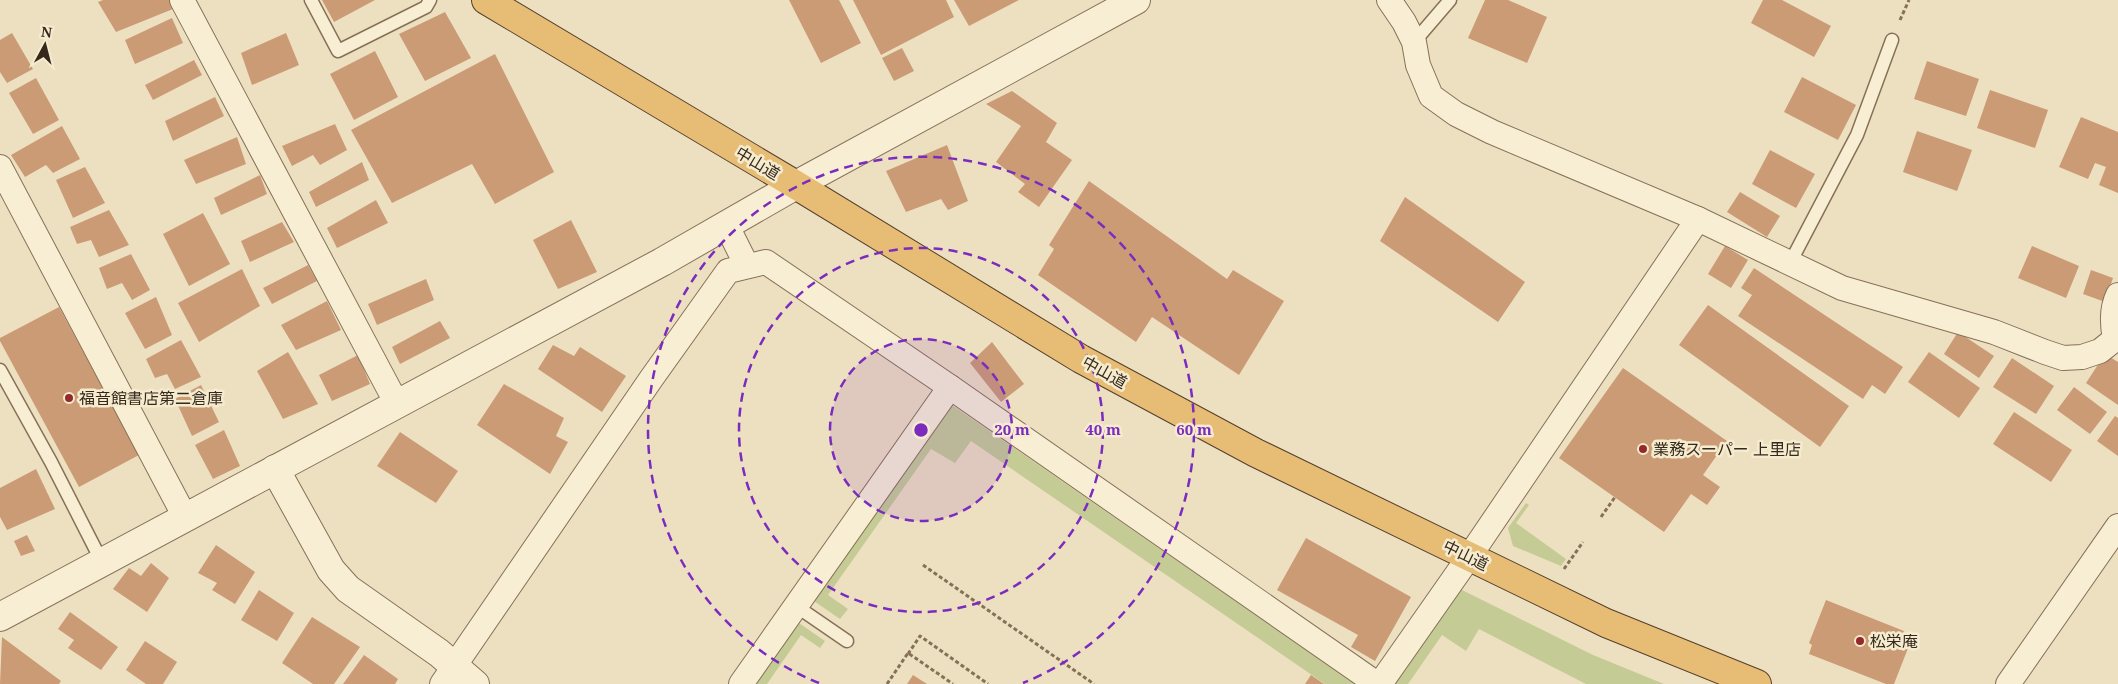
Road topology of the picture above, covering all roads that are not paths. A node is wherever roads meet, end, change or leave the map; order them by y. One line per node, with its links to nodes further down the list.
1 (182, 0): 20 (street)
2 (311, 0): 3 (lane)
3 (430, 0)
4 (486, 0): 11 (highway, 中山道)
5 (1136, 0): 11 (street)
6 (1389, 0): 9 (street)
7 (1450, 0): 9 (lane)
8 (1892, 40): 14 (lane)
9 (1414, 42): 12 (street)
10 (0, 167): 22 (street)
11 (796, 185): 13 (street); 24 (highway, 中山道)
12 (1698, 219): 14 (street); 24 (street)
13 (727, 226): 15 (street); 20 (street)
14 (1790, 263): 17 (street)
15 (747, 266): 19 (street); 29 (street)
16 (2118, 295): 17 (street)
17 (2116, 339)
18 (0, 370): 25 (lane)
19 (950, 387): 26 (street); 32 (street)
20 (397, 404): 21 (street)
21 (275, 469): 22 (street); 29 (street)
22 (185, 517): 25 (street)
23 (2118, 526): 34 (street)
24 (1469, 556): 32 (street); 33 (highway, 中山道)
25 (102, 562): 27 (street)
26 (796, 606): 28 (lane); 31 (street)
27 (0, 617)
28 (847, 641)
29 (448, 675): 30 (street)
30 (475, 684)
31 (741, 684)
32 (1379, 684)
33 (1757, 684)
34 (2008, 684)

